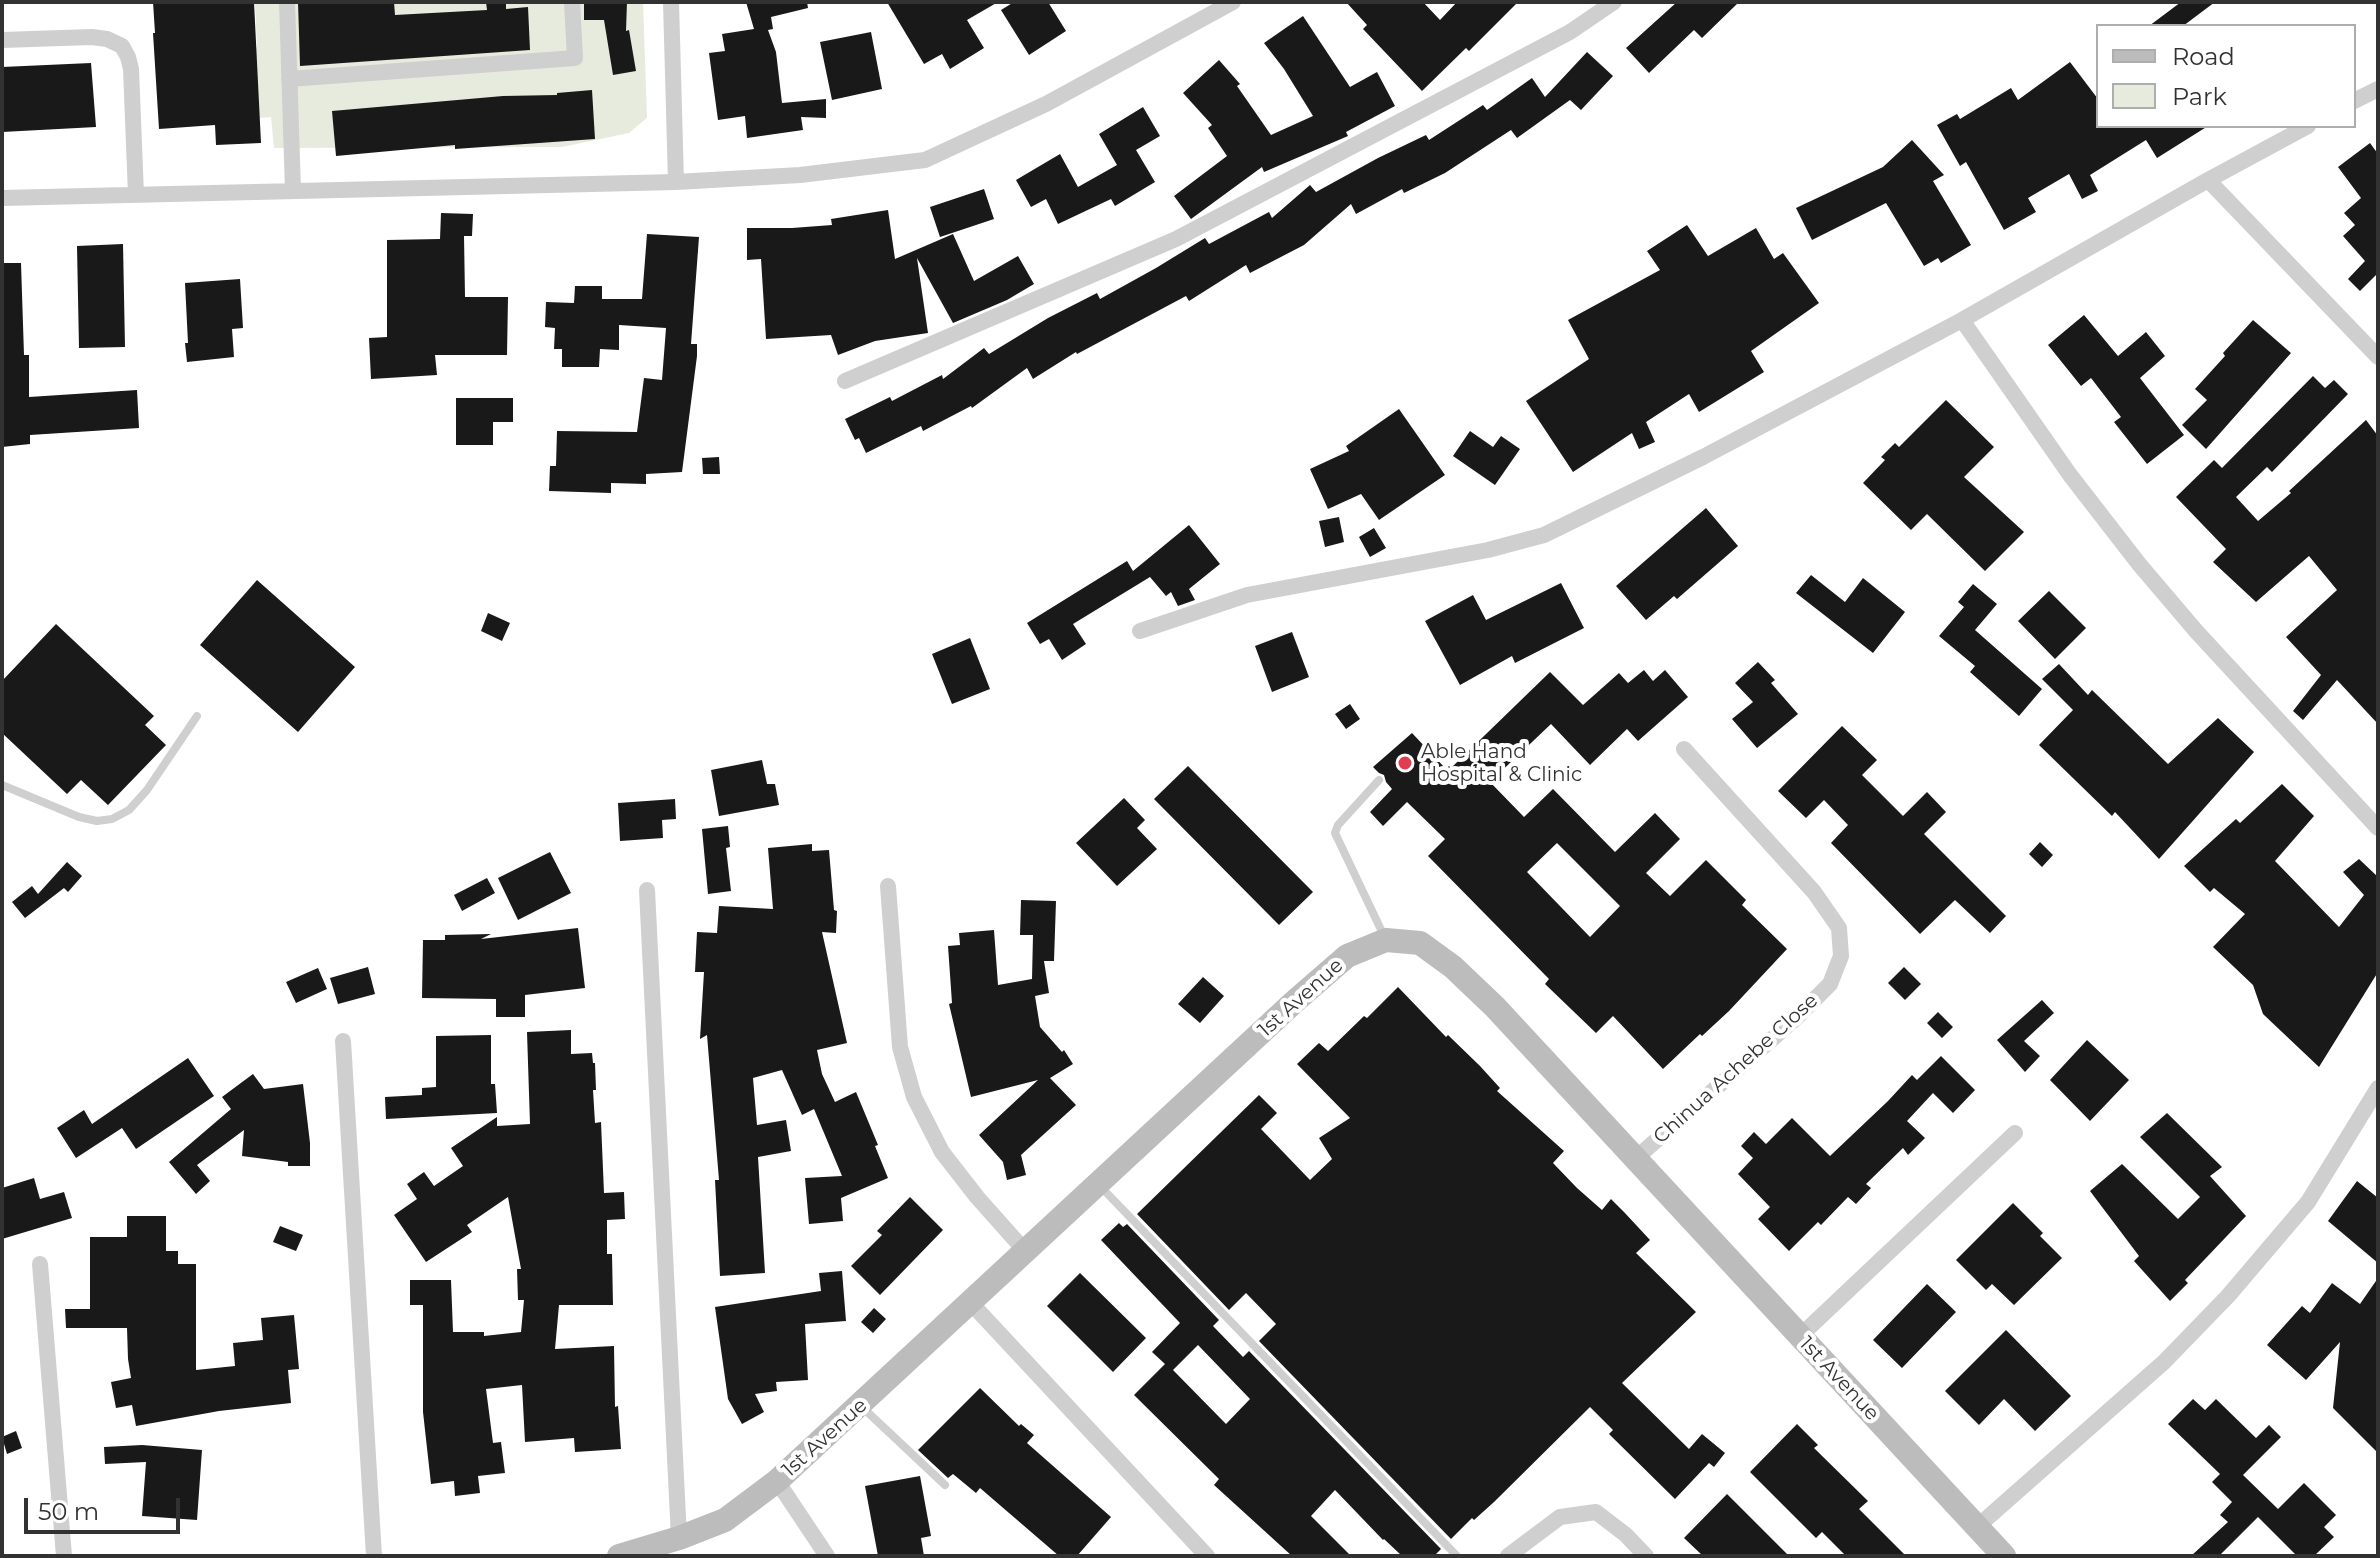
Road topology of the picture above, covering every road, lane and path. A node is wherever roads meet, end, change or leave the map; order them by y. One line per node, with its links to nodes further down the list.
1 (287, 2): 7 (street)
2 (572, 2): 7 (street)
3 (671, 2): 12 (street)
4 (1233, 2): 12 (street)
5 (1614, 2): 18 (street)
6 (2, 40): 14 (street)
7 (289, 79): 13 (street)
8 (2378, 89): 9 (street)
9 (2356, 100)
10 (2304, 128): 11 (street)
11 (2208, 180): 16 (street); 17 (street)
12 (676, 182): 13 (street)
13 (293, 191): 14 (street)
14 (136, 195): 15 (street)
15 (2, 198)
16 (1962, 320): 19 (street); 24 (street)
17 (2378, 357)
18 (845, 381)
19 (1140, 631)
20 (197, 716): 23 (lane)
21 (1684, 749): 31 (street, Chinua Achebe Close)
22 (1379, 780): 27 (lane)
23 (2, 785)
24 (2378, 828)
25 (888, 886): 33 (street)
26 (647, 890): 41 (street)
27 (1386, 940): 31 (street, 1st Avenue); 32 (street, 1st Avenue)
28 (343, 1041): 43 (street)
29 (2378, 1088): 40 (street)
30 (2015, 1133): 36 (street)
31 (1635, 1159): 36 (street, 1st Avenue)
32 (1098, 1184): 33 (street, 1st Avenue); 47 (lane)
33 (1025, 1251): 35 (street, 1st Avenue)
34 (40, 1264): 42 (street)
35 (970, 1302): 37 (street, 1st Avenue); 46 (street)
36 (1799, 1337): 40 (street, 1st Avenue)
37 (860, 1406): 38 (street, 1st Avenue); 39 (lane)
38 (777, 1481): 41 (street, 1st Avenue); 45 (street)
39 (945, 1485)
40 (1977, 1527): 50 (street, 1st Avenue)
41 (679, 1538): 44 (street, 1st Avenue)
42 (64, 1556)
43 (374, 1556)
44 (619, 1556)
45 (827, 1556)
46 (1207, 1556)
47 (1457, 1556)
48 (1508, 1556): 49 (street)
49 (1646, 1556)
50 (2004, 1556)

